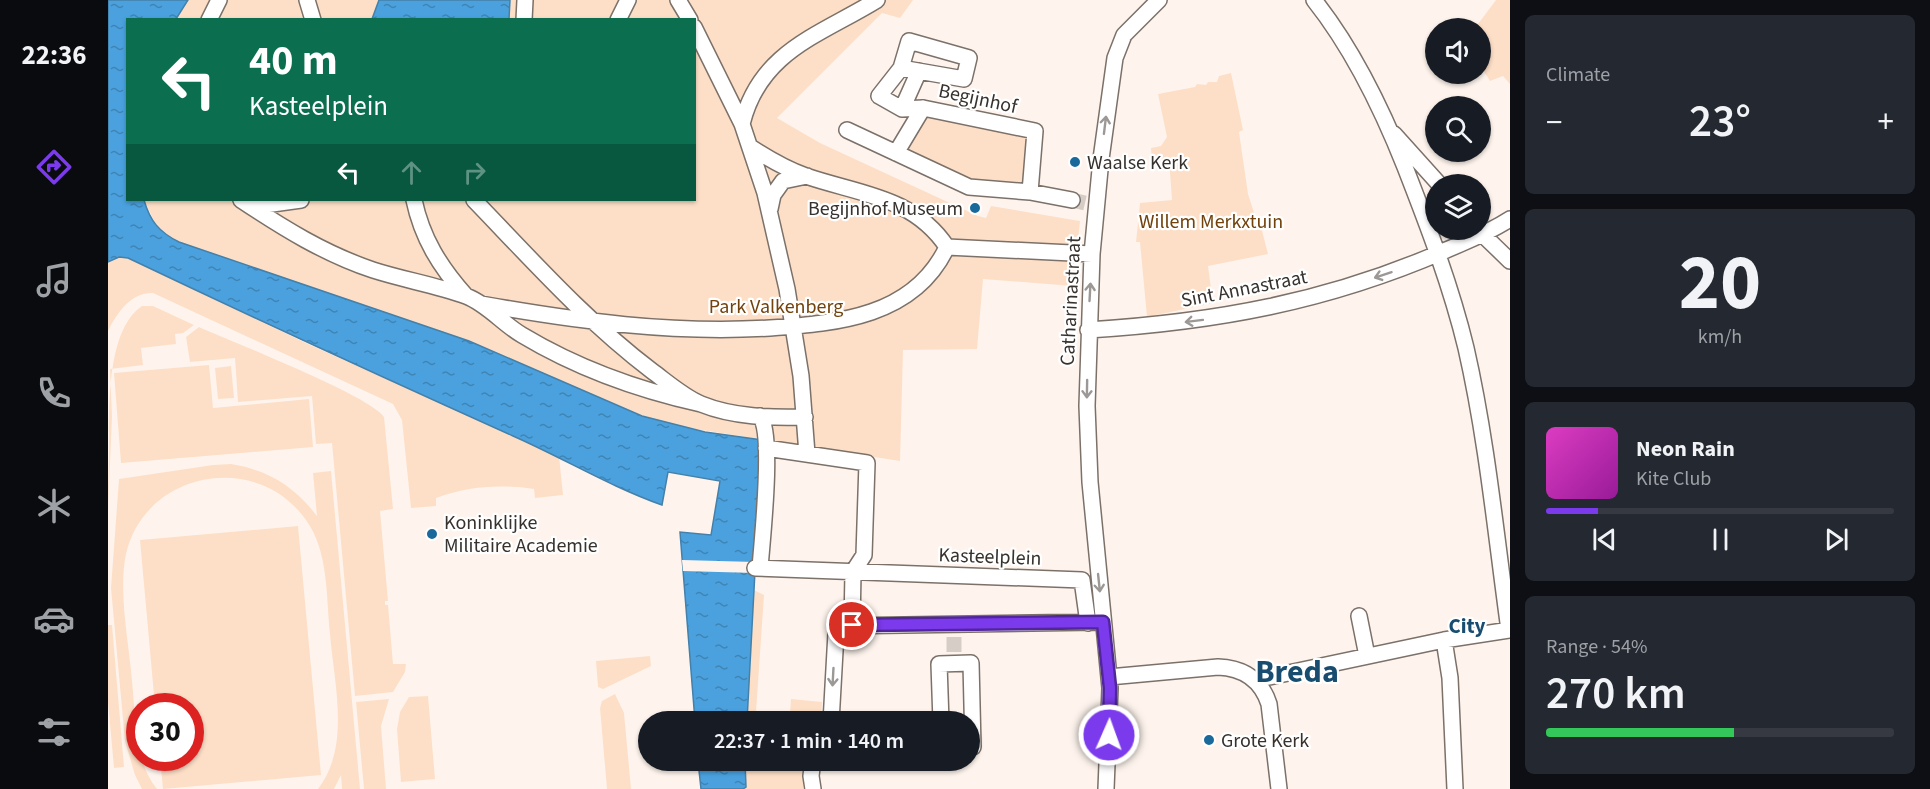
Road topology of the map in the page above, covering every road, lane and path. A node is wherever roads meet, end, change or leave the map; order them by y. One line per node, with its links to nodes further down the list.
1 (219, 0): 9 (street)
2 (307, 0): 10 (street)
3 (525, 0): 11 (street)
4 (628, 0): 12 (street)
5 (678, 0): 13 (street)
6 (877, 0): 19 (street)
7 (1159, 0): 32 (street, Catharinastraat, one-way to 7)
8 (1314, 0): 20 (street)
9 (209, 18)
10 (312, 18)
11 (524, 18)
12 (619, 18)
13 (689, 18)
14 (696, 31): 19 (street)
15 (901, 68): 16 (street, Begijnhof); 16 (street, Begijnhof); 18 (street, Begijnhof)
16 (919, 71): 18 (street, Begijnhof)
17 (923, 108): 18 (street, Begijnhof); 23 (street, Begijnhof); 26 (street, Begijnhof)
18 (902, 109)
19 (742, 124): 22 (street)
20 (1388, 128): 24 (street); 40 (street)
21 (848, 130): 23 (street)
22 (752, 148): 25 (street); 33 (street)
23 (896, 153): 26 (street)
24 (1431, 174)
25 (807, 176): 33 (street); 38 (street)
26 (1030, 192): 32 (street)
27 (243, 201): 42 (street)
28 (247, 201): 29 (street)
29 (294, 201)
30 (414, 201): 42 (street)
31 (475, 201): 44 (street)
32 (1085, 203): 39 (street, Catharinastraat)
33 (770, 215): 45 (street)
34 (1510, 219): 35 (street, Sint Annastraat)
35 (1491, 228)
36 (1467, 240): 40 (street, Sint Annastraat)
37 (1488, 240): 41 (street)
38 (947, 247): 39 (street); 45 (street)
39 (1092, 254): 46 (street, Catharinastraat, one-way to 39)
40 (1438, 254): 46 (street, Sint Annastraat, one-way to 46); 56 (street)
41 (1510, 261)
42 (466, 296): 43 (street)
43 (480, 304): 44 (street); 47 (street)
44 (594, 321): 45 (street); 47 (street)
45 (793, 326): 49 (street)
46 (1088, 330): 54 (street, Catharinastraat, one-way to 54)
47 (701, 404): 48 (street)
48 (760, 416): 49 (street); 50 (street, Kasteelplein)
49 (805, 417): 51 (street)
50 (766, 445): 51 (street); 52 (street, Kasteelplein)
51 (807, 454): 52 (street)
52 (853, 572): 54 (street, Kasteelplein); 55 (street)
53 (1359, 616): 58 (street)
54 (1095, 622): 55 (street); 59 (street)
55 (852, 625): 61 (street, one-way to 61)
56 (1510, 630): 57 (street)
57 (1444, 640): 58 (street); 68 (street)
58 (1367, 656): 60 (street)
59 (1109, 677): 60 (street); 66 (street)
60 (1255, 681): 67 (street)
61 (832, 711)
62 (941, 711): 63 (street)
63 (972, 711)
64 (812, 771): 65 (street)
65 (813, 789)
66 (1106, 789)
67 (1279, 789)
68 (1455, 789)

